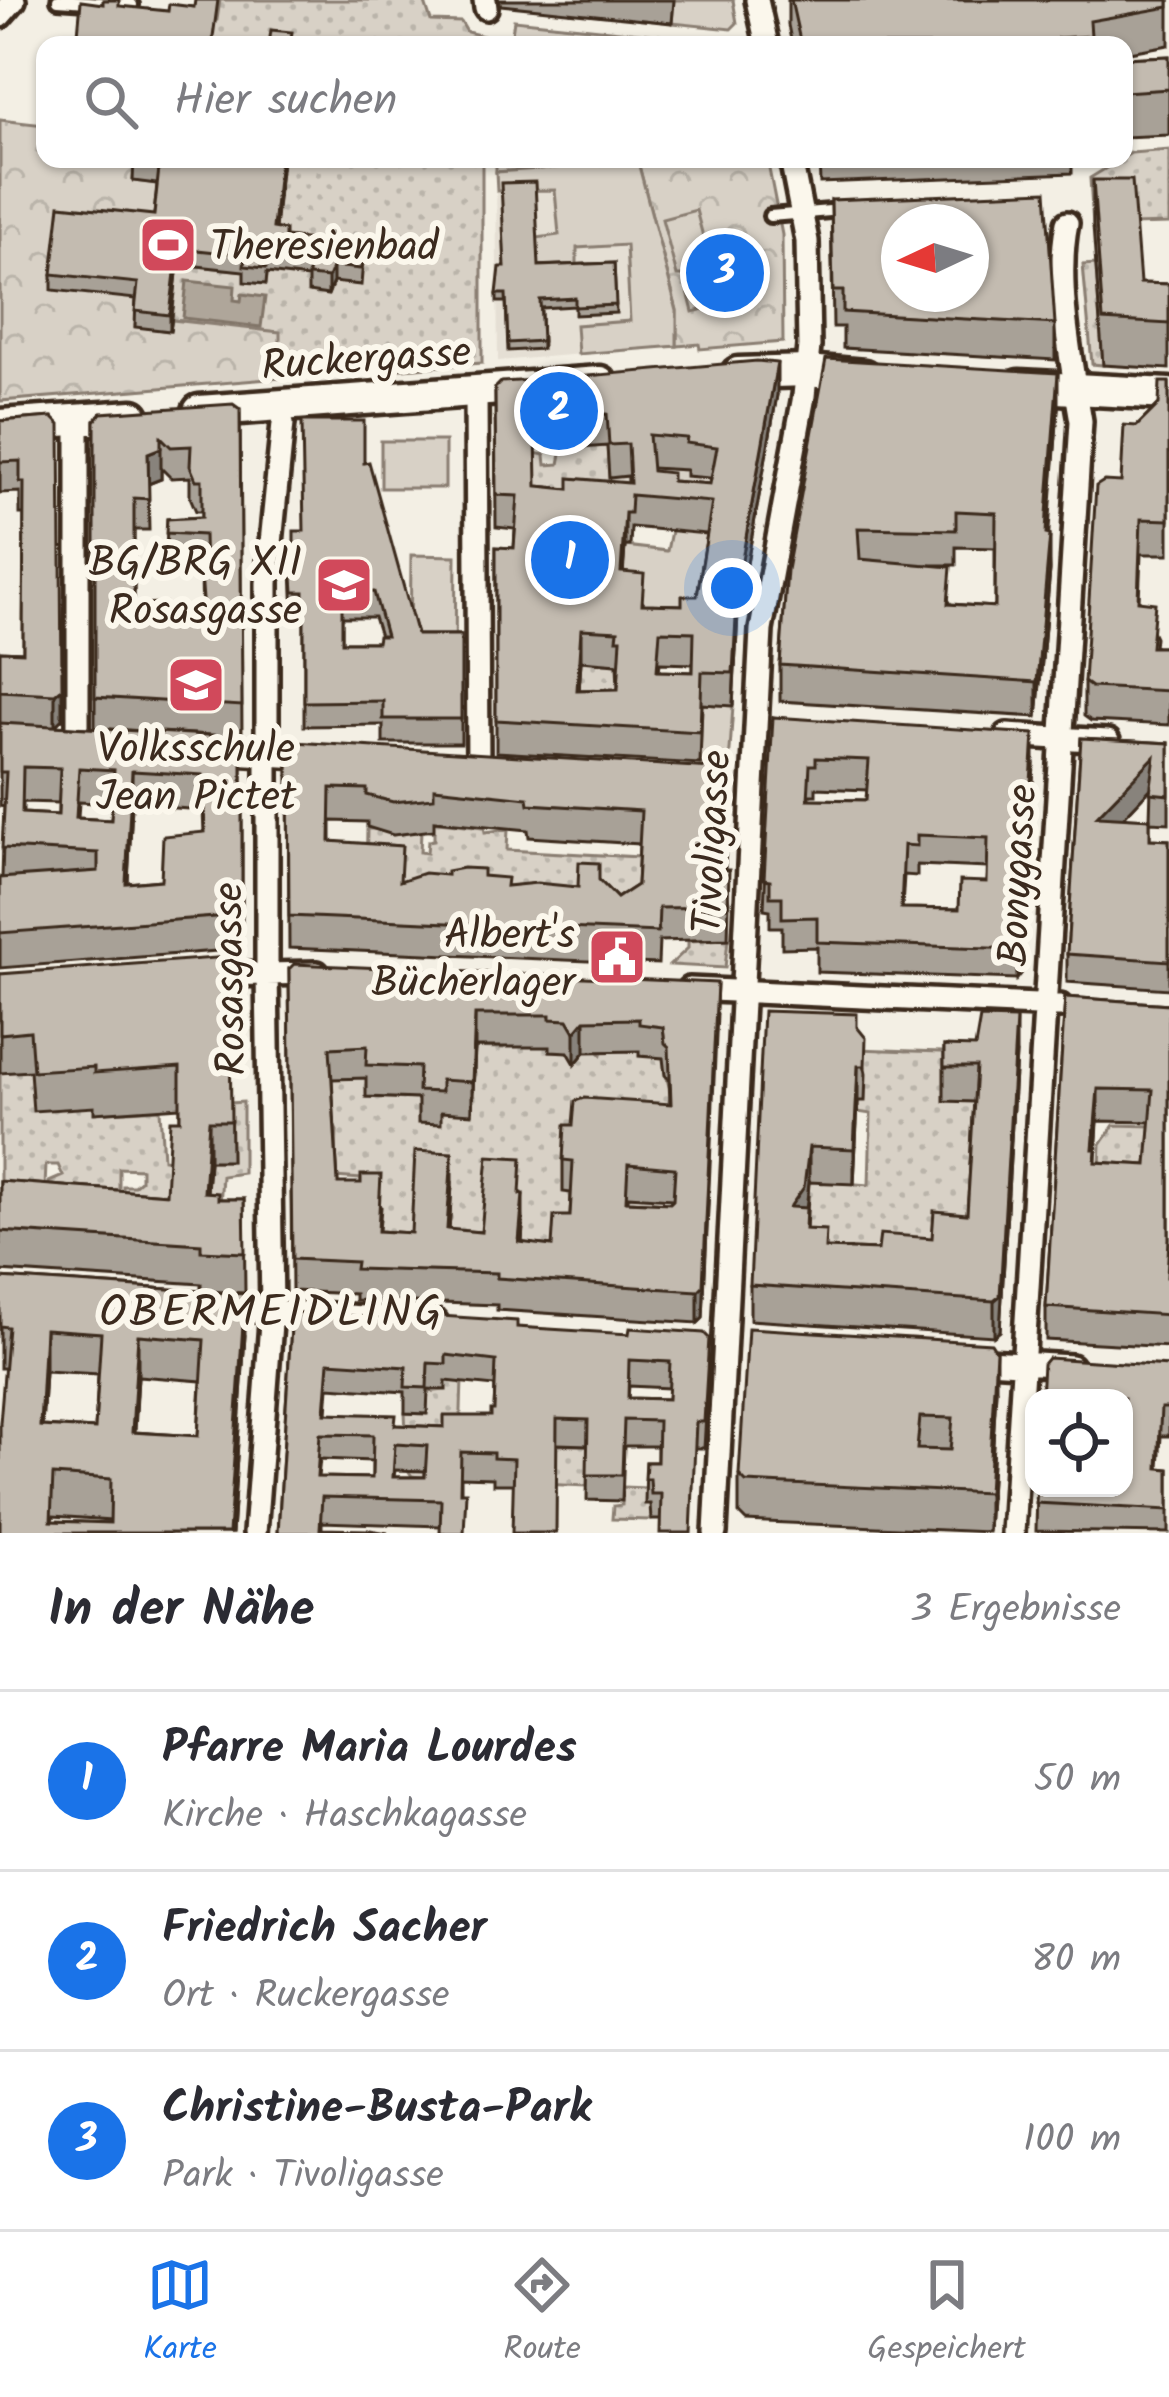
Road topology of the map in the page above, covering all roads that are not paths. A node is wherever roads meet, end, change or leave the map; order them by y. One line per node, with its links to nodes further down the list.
1 (14, 0): 5 (street)
2 (58, 0): 4 (lane)
3 (757, 0): 6 (street)
4 (131, 4)
5 (0, 16)
6 (765, 36)
7 (792, 168): 9 (street, Tivoligasse)
8 (865, 209): 9 (lane)
9 (801, 211): 10 (lane); 12 (street, Tivoligasse)
10 (770, 216)
11 (1067, 223): 17 (street, Bonygasse)
12 (807, 371): 13 (main road); 14 (main road); 23 (street, Tivoligasse)
13 (714, 374)
14 (889, 378)
15 (625, 380): 18 (main road, Ruckergasse)
16 (996, 385): 17 (main road)
17 (1075, 389): 19 (main road); 26 (street, Bonygasse)
18 (476, 391): 20 (main road, Ruckergasse); 32 (street)
19 (1169, 394)
20 (78, 420): 22 (main road, Ruckergasse); 28 (street)
21 (283, 424): 30 (street, Rosasgasse)
22 (0, 425)
23 (755, 719): 24 (street); 37 (street, Tivoligasse)
24 (778, 720)
25 (991, 734): 26 (street)
26 (1062, 738): 27 (street); 38 (street, Bonygasse)
27 (1126, 742)
28 (101, 746)
29 (195, 751): 30 (street)
30 (266, 755): 31 (street); 33 (street, Rosasgasse)
31 (344, 760)
32 (478, 768)
33 (267, 972): 34 (street); 35 (street); 41 (street, Rosasgasse)
34 (331, 973)
35 (197, 977)
36 (675, 988): 37 (street)
37 (743, 992): 38 (street); 43 (street, Tivoligasse)
38 (1048, 1005): 39 (street); 46 (street, Bonygasse)
39 (1088, 1008)
40 (203, 1306): 41 (street)
41 (272, 1310): 42 (street); 48 (street, Rosasgasse)
42 (451, 1323)
43 (713, 1342): 44 (street); 49 (street, Tivoligasse)
44 (753, 1346)
45 (956, 1359): 46 (street)
46 (1024, 1363): 47 (street); 50 (street, Bonygasse)
47 (1086, 1367)
48 (255, 1533)
49 (715, 1533)
50 (1013, 1533)

